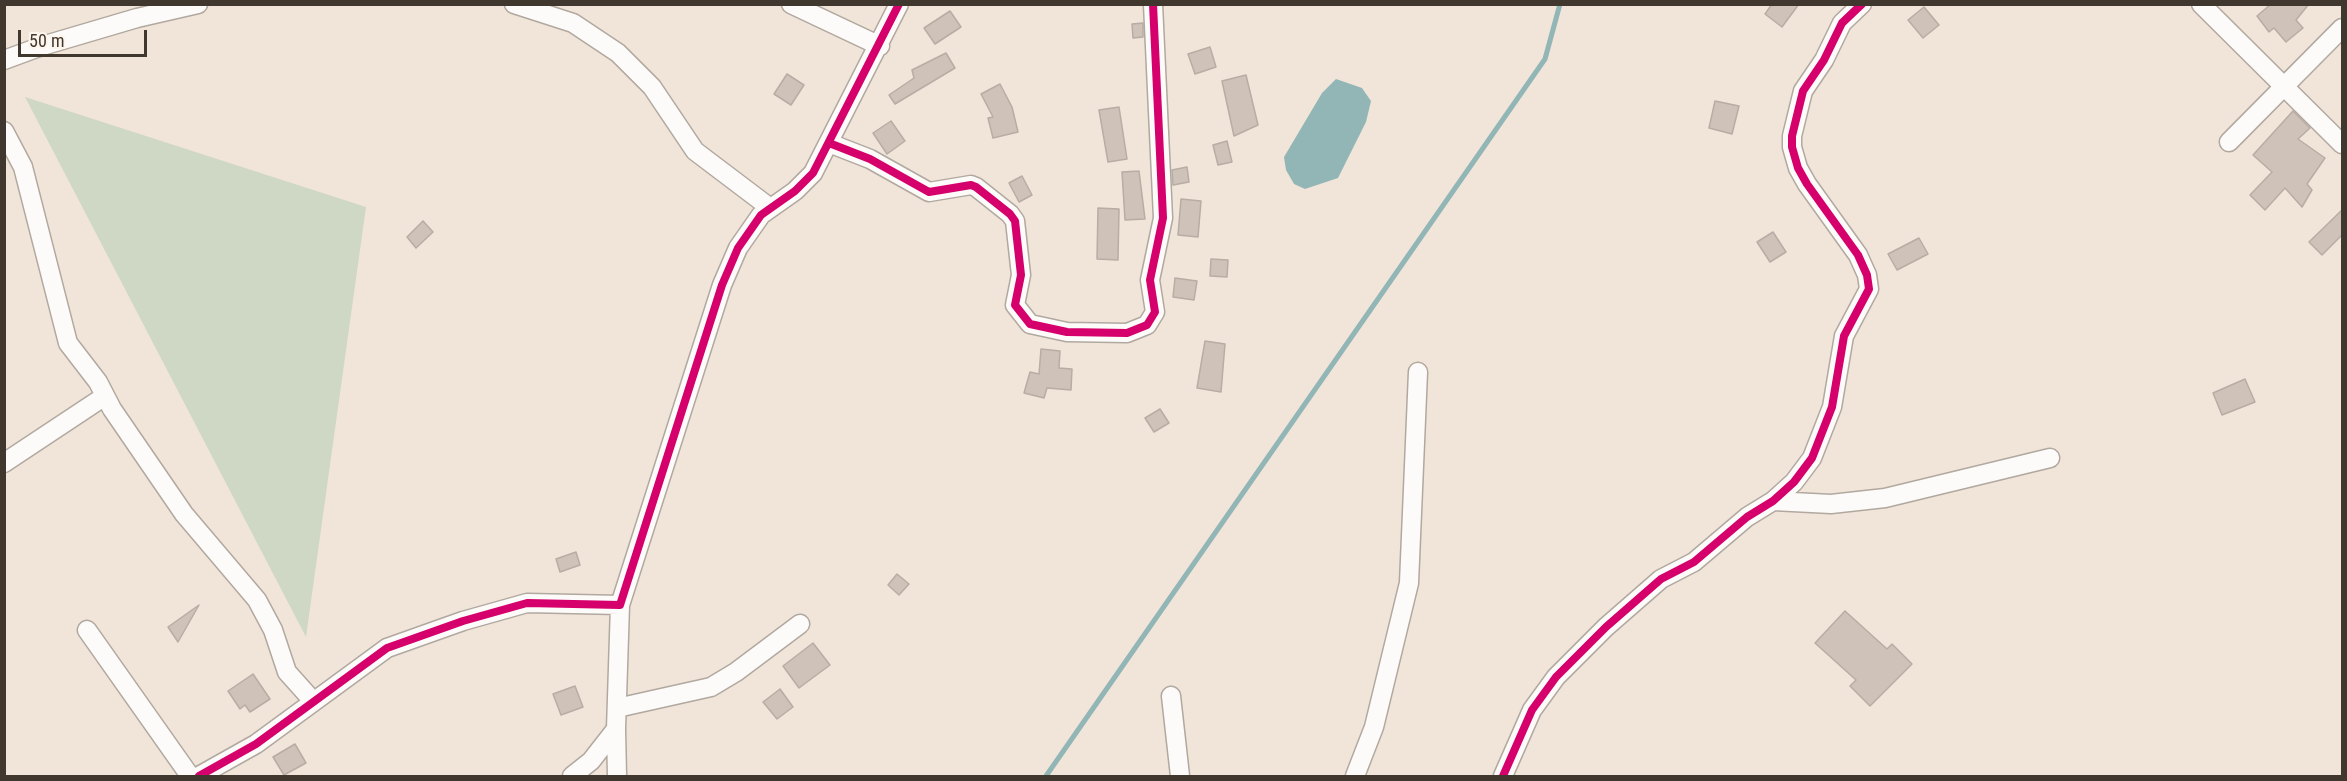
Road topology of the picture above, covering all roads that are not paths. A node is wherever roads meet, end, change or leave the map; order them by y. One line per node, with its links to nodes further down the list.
1 (198, 4): 10 (street)
2 (514, 4): 16 (street)
3 (791, 4): 9 (street)
4 (899, 4): 9 (street)
5 (1153, 4): 14 (street)
6 (1862, 4): 21 (street)
7 (2201, 4): 11 (street)
8 (2343, 28): 11 (street)
9 (880, 46): 14 (street)
10 (4, 60)
11 (2283, 87): 13 (street); 15 (street)
12 (4, 131): 18 (street)
13 (2229, 142)
14 (829, 143): 16 (street)
15 (2343, 144)
16 (769, 207): 22 (street)
17 (1418, 372): 34 (street)
18 (105, 396): 20 (street); 26 (street)
19 (2050, 458): 21 (street)
20 (4, 463)
21 (1773, 501): 35 (street)
22 (620, 605): 26 (street); 27 (street)
23 (800, 624): 27 (street)
24 (87, 630): 29 (street)
25 (1172, 696): 33 (street)
26 (313, 701): 30 (street)
27 (617, 708): 28 (street)
28 (616, 729): 31 (street); 32 (street)
29 (190, 777)
30 (200, 777)
31 (572, 777)
32 (617, 777)
33 (1180, 777)
34 (1355, 777)
35 (1503, 777)

